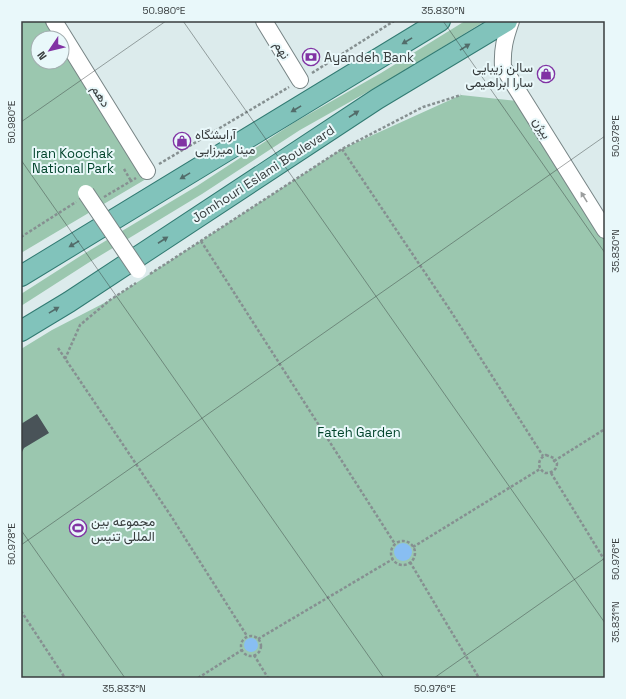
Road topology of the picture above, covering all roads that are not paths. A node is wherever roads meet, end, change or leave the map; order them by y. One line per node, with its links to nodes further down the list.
1 (54, 21): 7 (street, دهم)
2 (264, 21): 6 (street, نهم)
3 (440, 21): 10 (main road, one-way to 10)
4 (507, 21): 12 (main road, Jomhouri Eslami Boulevard, one-way to 4)
5 (511, 21): 9 (street, بیژن, one-way to 5)
6 (300, 80)
7 (147, 171)
8 (82, 197): 11 (street, bridge)
9 (605, 230)
10 (21, 276)
11 (140, 277)
12 (21, 331)

